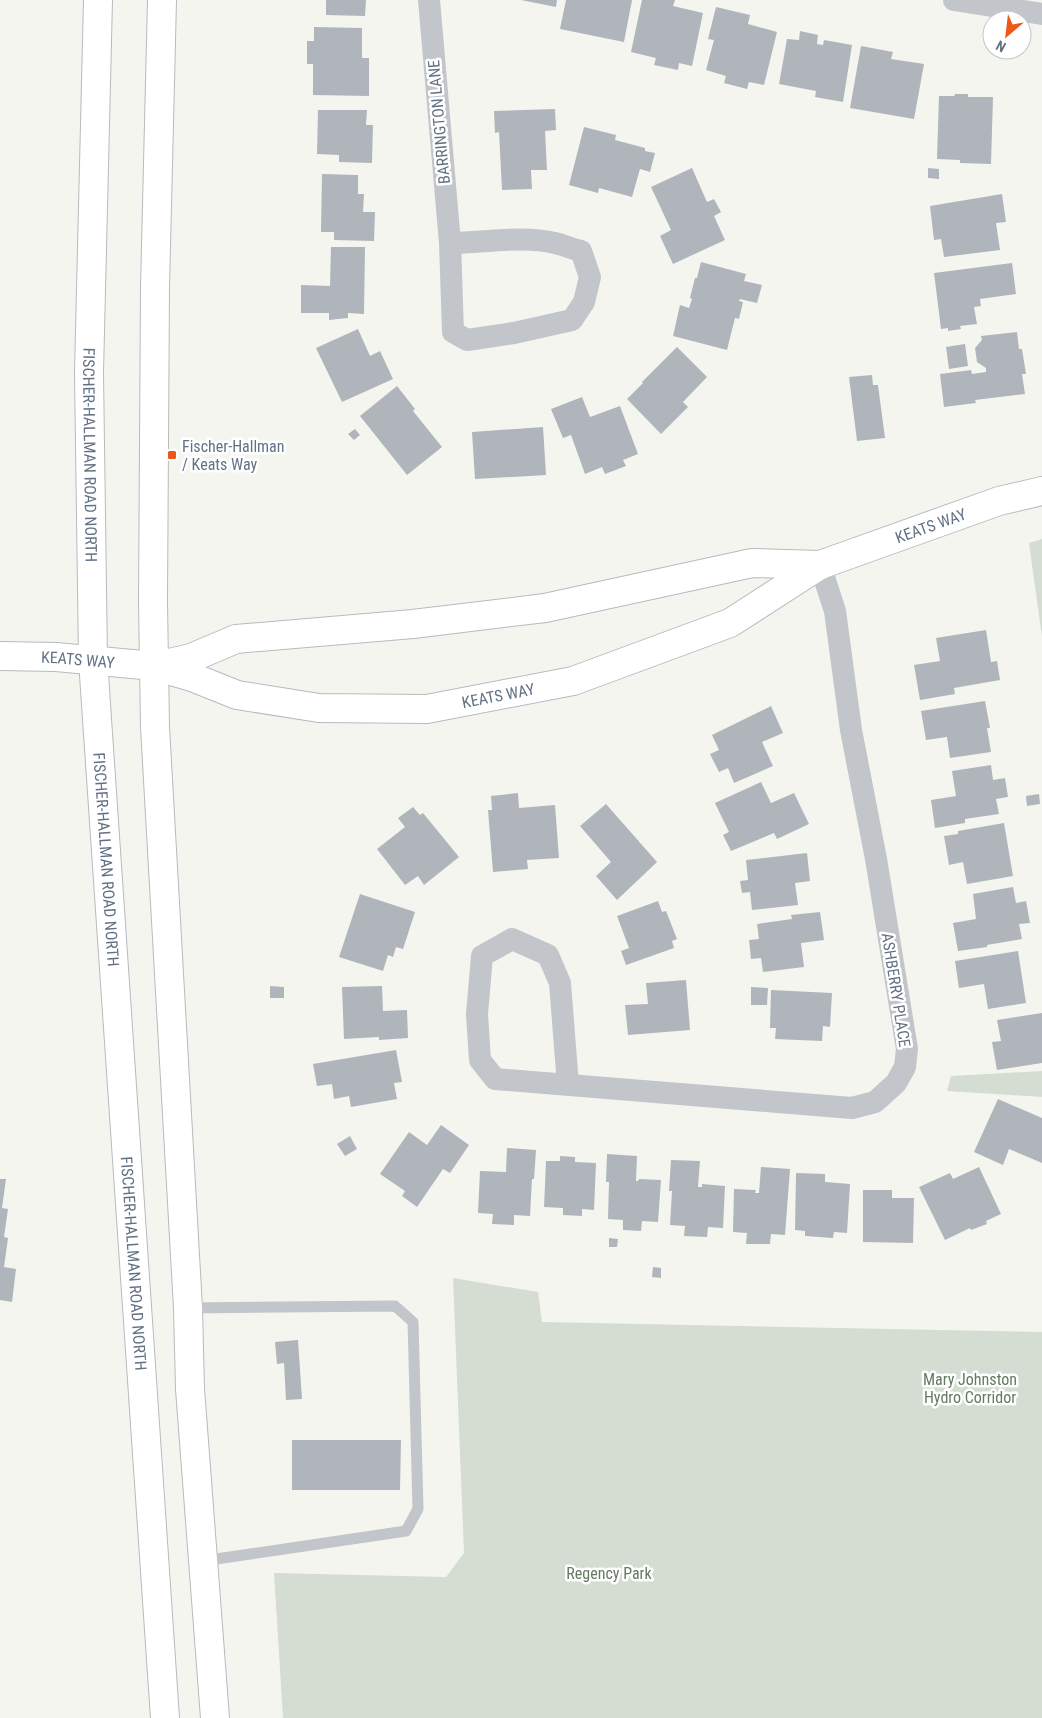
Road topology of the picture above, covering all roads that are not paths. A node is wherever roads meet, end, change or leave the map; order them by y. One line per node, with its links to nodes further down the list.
1 (98, 0): 10 (main road, FISCHER-HALLMAN ROAD NORTH)
2 (162, 0): 11 (main road)
3 (428, 0): 6 (street, BARRINGTON LANE)
4 (954, 0): 5 (street)
5 (1042, 14)
6 (450, 243): 6 (street, BARRINGTON LANE)
7 (1042, 491): 8 (main road, KEATS WAY)
8 (820, 565): 11 (main road, KEATS WAY); 11 (main road, KEATS WAY); 12 (street, ASHBERRY PLACE)
9 (0, 656): 10 (main road, KEATS WAY)
10 (93, 660): 11 (main road, KEATS WAY); 15 (main road, FISCHER-HALLMAN ROAD NORTH)
11 (154, 666): 13 (main road)
12 (568, 1085): 12 (street, ASHBERRY PLACE)
13 (188, 1308): 14 (main road); 14 (lane)
14 (203, 1561): 16 (main road)
15 (165, 1718)
16 (215, 1718)

